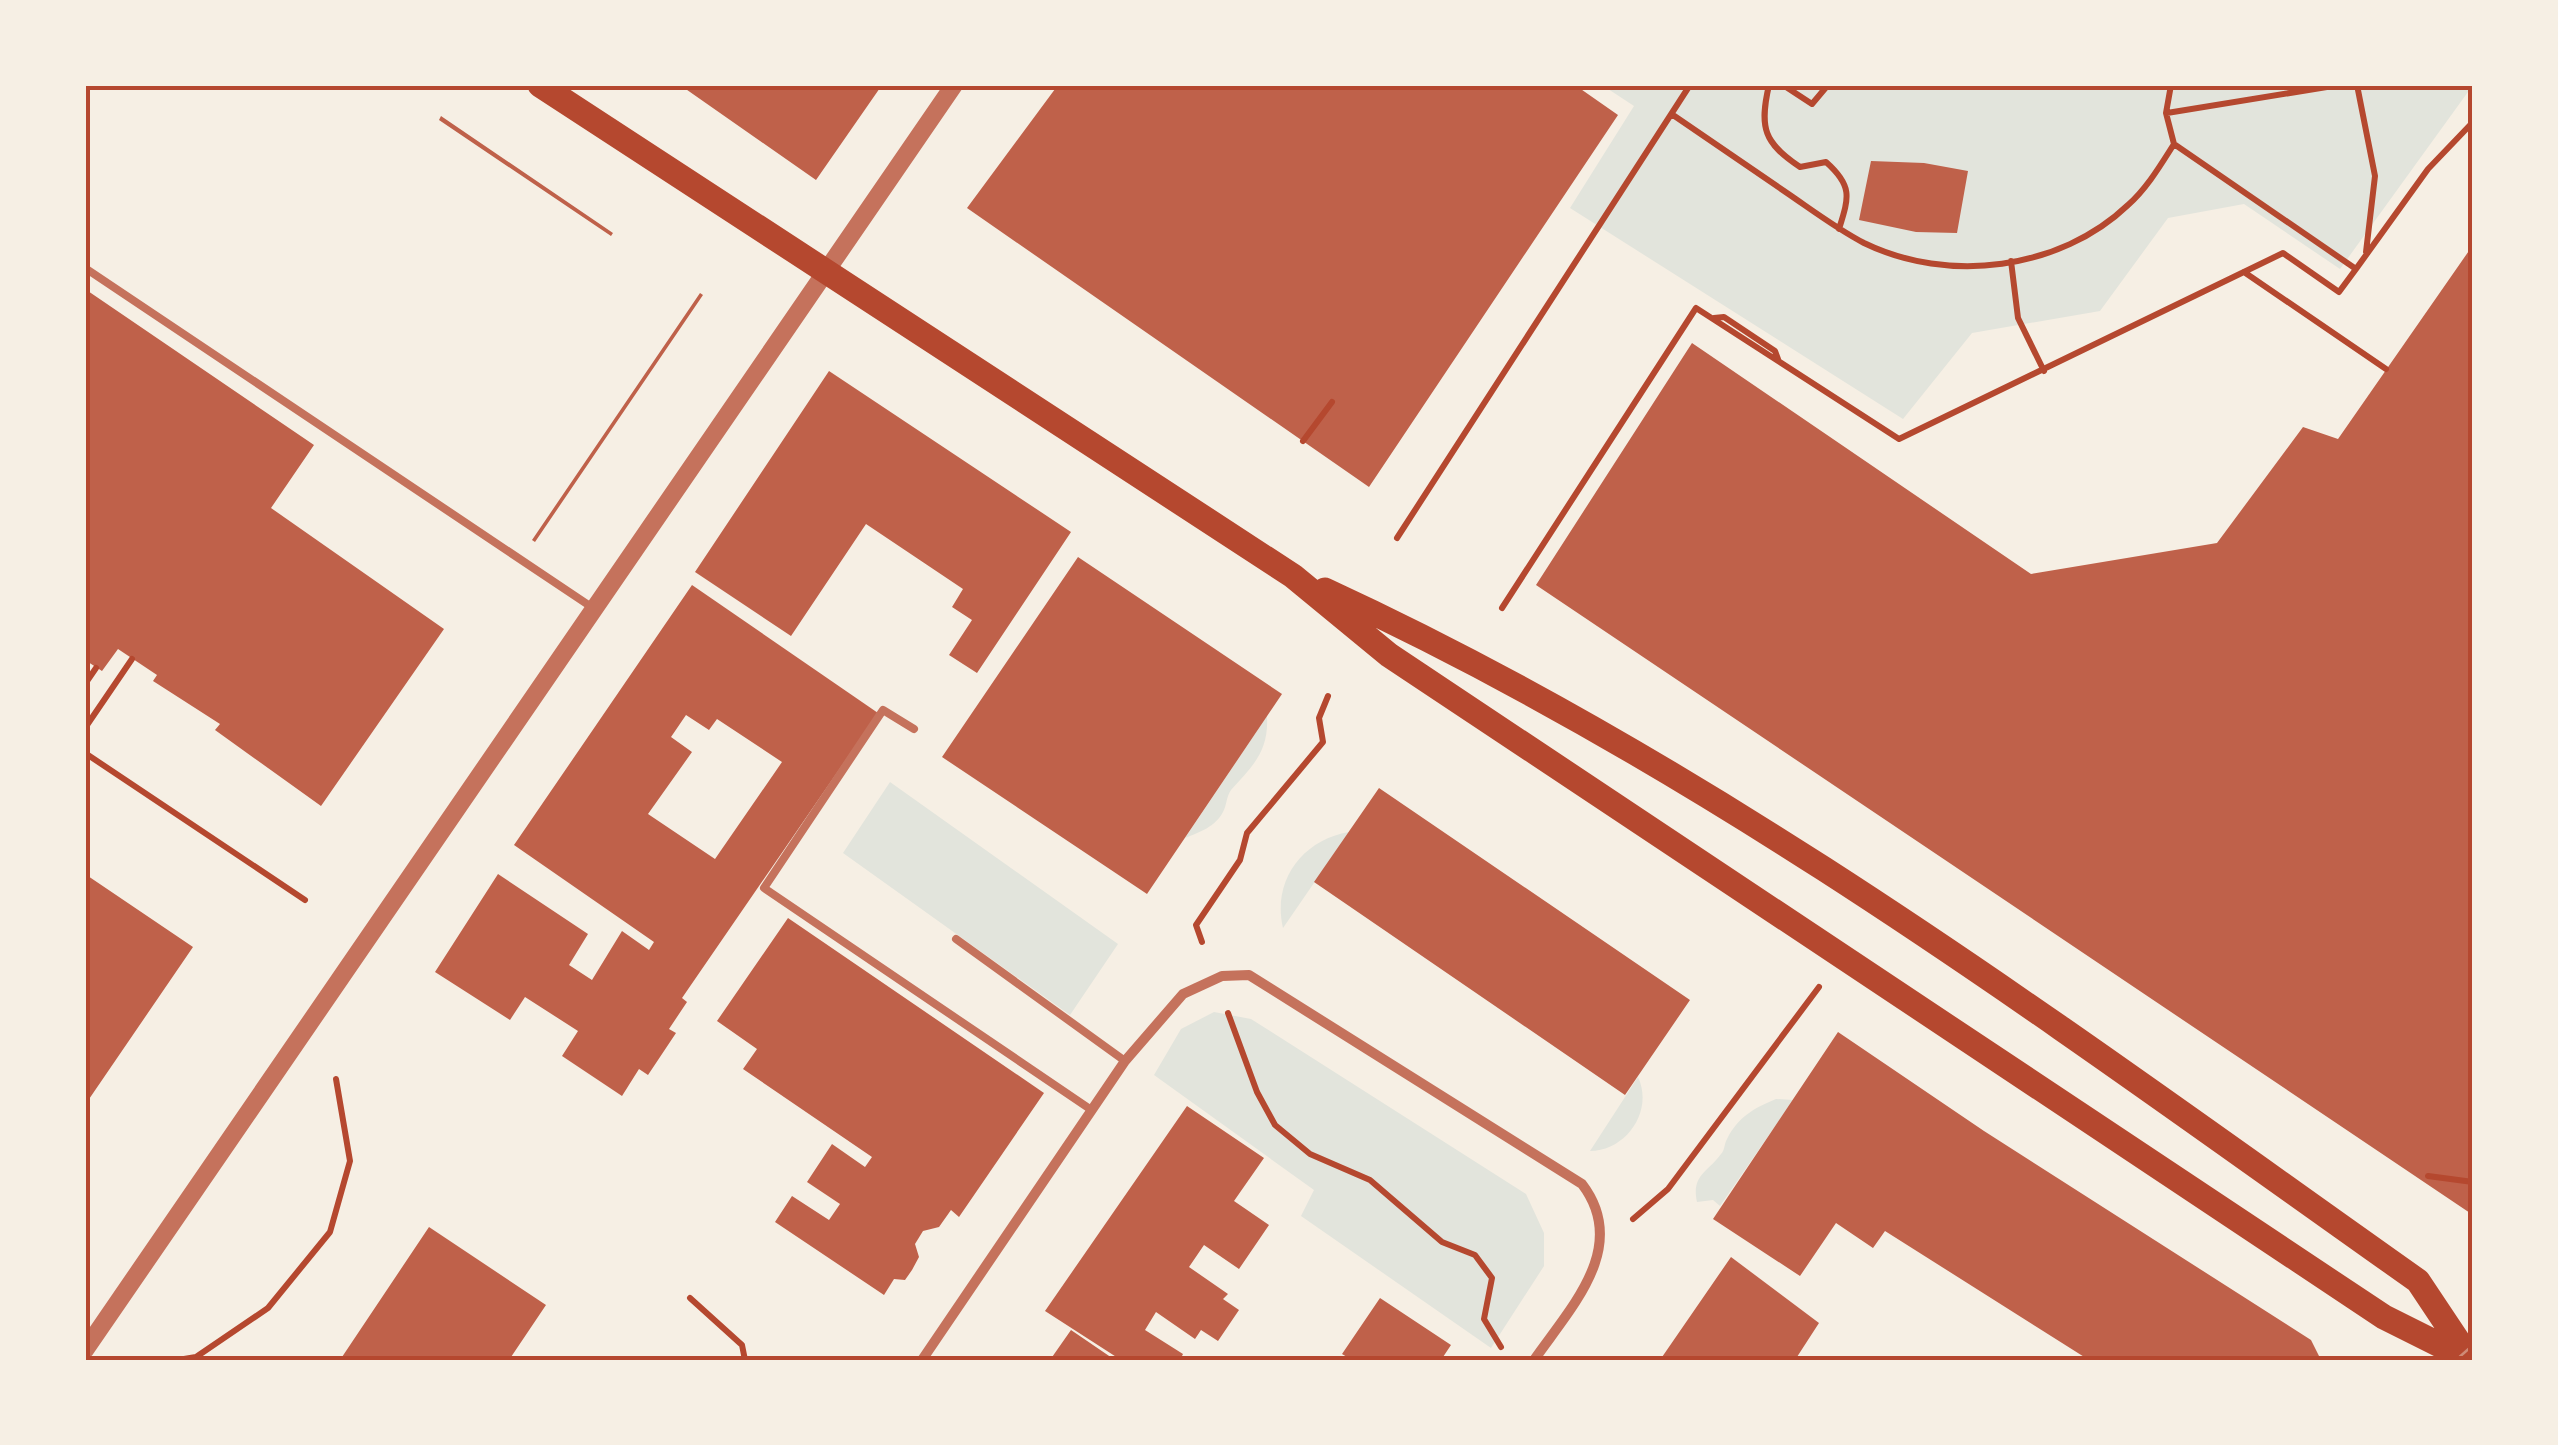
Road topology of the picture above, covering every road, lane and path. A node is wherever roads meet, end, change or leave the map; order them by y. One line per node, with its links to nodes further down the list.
1 (540, 85): 19 (main road)
2 (954, 85): 19 (street)
3 (1690, 85): 11 (path)
4 (1770, 85): 14 (path)
5 (1783, 85): 6 (path)
6 (1828, 85)
7 (2171, 85): 10 (path)
8 (2339, 85): 10 (path)
9 (2357, 85): 15 (path)
10 (2166, 113): 13 (path)
11 (1673, 115): 14 (path); 25 (path)
12 (2473, 122): 15 (path)
13 (2174, 144): 16 (path); 18 (path)
14 (1839, 228): 16 (path)
15 (2366, 254): 18 (path)
16 (2011, 262): 22 (path)
17 (85, 268): 27 (lane)
18 (2356, 269): 20 (path)
19 (824, 271): 26 (main road); 27 (street)
20 (2244, 272): 21 (path); 22 (path)
21 (2386, 369)
22 (2044, 371): 28 (path)
23 (1332, 402): 24 (path)
24 (1303, 442)
25 (1397, 538)
26 (1293, 576): 39 (main road); 54 (main road)
27 (593, 608): 49 (street)
28 (1502, 608)
29 (132, 659): 33 (path)
30 (96, 668): 31 (path)
31 (85, 684)
32 (1328, 696): 38 (path)
33 (85, 728)
34 (914, 729): 43 (lane)
35 (85, 754): 36 (path)
36 (305, 900)
37 (956, 939): 41 (lane)
38 (1202, 942)
39 (1839, 954): 46 (path); 54 (main road)
40 (1228, 1013): 48 (path)
41 (1125, 1061): 43 (street); 53 (street)
42 (336, 1078): 50 (path)
43 (1090, 1110): 52 (street)
44 (2428, 1176): 45 (path)
45 (2473, 1182)
46 (1633, 1219)
47 (690, 1298): 51 (path)
48 (1501, 1347)
49 (85, 1350)
50 (178, 1360)
51 (746, 1360)
52 (922, 1360)
53 (1534, 1360)
54 (2471, 1360)

